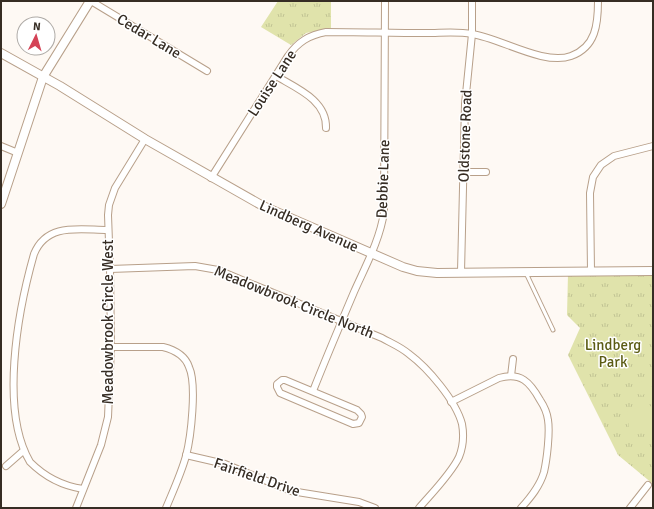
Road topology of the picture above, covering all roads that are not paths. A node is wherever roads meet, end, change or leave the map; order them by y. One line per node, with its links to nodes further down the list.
1 (90, 1): 8 (street, Cedar Lane); 10 (street)
2 (385, 1): 5 (street, Debbie Lane)
3 (472, 1): 6 (street, Oldstone Road)
4 (598, 1): 6 (street, Louise Lane)
5 (385, 33): 6 (street, Louise Lane); 9 (street, Louise Lane); 21 (street, Debbie Lane)
6 (472, 34): 16 (street, Oldstone Road)
7 (1, 54): 10 (street, Lindberg Avenue)
8 (207, 71)
9 (276, 76): 11 (street); 18 (street, Louise Lane)
10 (43, 77): 12 (street, Lindberg Avenue); 15 (street)
11 (326, 128)
12 (145, 139): 18 (street, Lindberg Avenue); 20 (street, Meadowbrook Circle West)
13 (1, 146): 15 (street)
14 (653, 146): 23 (street)
15 (18, 153): 19 (street)
16 (463, 172): 17 (street); 25 (street, Oldstone Road)
17 (486, 172)
18 (211, 178): 21 (street, Lindberg Avenue)
19 (1, 204)
20 (108, 230): 22 (street, Meadowbrook Circle West); 29 (street)
21 (371, 254): 25 (street, Lindberg Avenue); 27 (street, Debbie Lane)
22 (110, 269): 27 (street, Meadowbrook Circle North); 30 (street, Meadowbrook Circle West)
23 (591, 271): 24 (street, Lindberg Avenue); 26 (street, Lindberg Avenue)
24 (653, 271)
25 (461, 272): 26 (street, Lindberg Avenue)
26 (525, 272): 28 (lane)
27 (342, 321): 33 (street, Debbie Lane); 34 (street, Meadowbrook Circle North)
28 (553, 330)
29 (10, 338)
30 (111, 347): 37 (street); 40 (street, Meadowbrook Circle West)
31 (513, 359): 32 (street)
32 (511, 376): 34 (street); 45 (street)
33 (313, 391): 33 (street)
34 (451, 402): 44 (street, Meadowbrook Circle North)
35 (13, 438): 36 (street)
36 (22, 452): 38 (street); 40 (street)
37 (186, 455): 42 (street); 43 (street, Fairfield Drive)
38 (6, 466)
39 (648, 485): 46 (street)
40 (83, 490): 41 (street, Meadowbrook Circle West)
41 (76, 508)
42 (166, 508)
43 (375, 508)
44 (419, 508)
45 (521, 508)
46 (630, 508)

